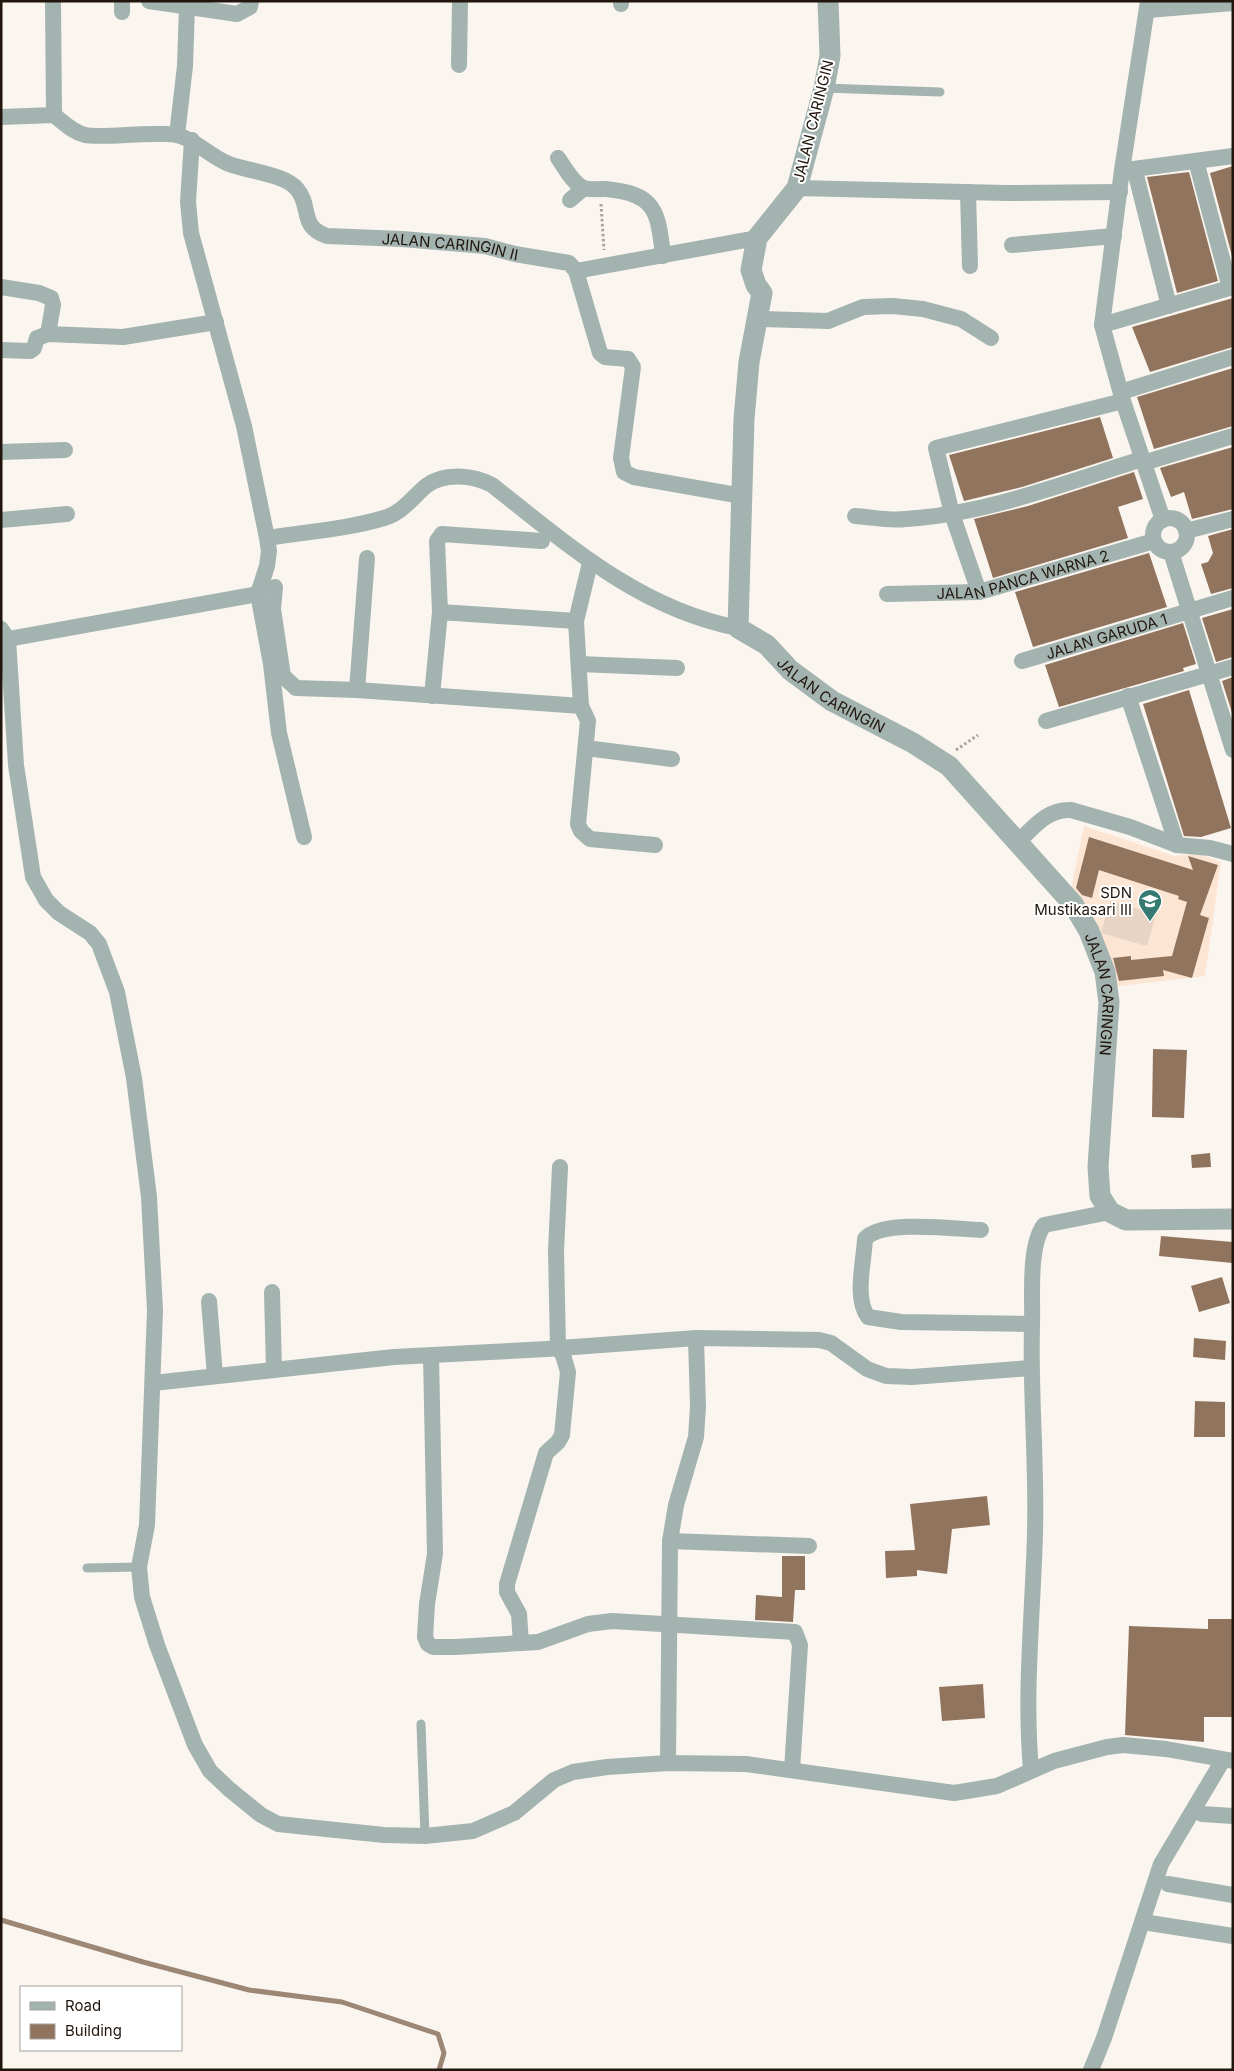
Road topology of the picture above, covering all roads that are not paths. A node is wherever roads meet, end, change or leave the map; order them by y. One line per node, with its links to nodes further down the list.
1 (53, 1): 12 (street)
2 (149, 1): 8 (street)
3 (251, 1): 8 (street)
4 (460, 1): 9 (street)
5 (828, 1): 10 (street, JALAN CARINGIN)
6 (1233, 3): 7 (street)
7 (1148, 6): 18 (street)
8 (187, 7): 14 (street)
9 (459, 65)
10 (824, 88): 11 (lane); 20 (street, JALAN CARINGIN)
11 (940, 92)
12 (54, 115): 13 (street); 14 (street)
13 (1, 116)
14 (185, 137): 29 (street, JALAN CARINGIN II); 34 (street)
15 (1233, 156): 17 (street)
16 (558, 158): 19 (street)
17 (1196, 161): 18 (street); 31 (street)
18 (1128, 170): 22 (street); 32 (street)
19 (592, 188): 23 (street); 27 (street)
20 (797, 188): 21 (street); 25 (street, JALAN CARINGIN)
21 (968, 192): 22 (street); 28 (street)
22 (1120, 192): 24 (street)
23 (570, 200)
24 (1114, 236): 26 (street); 35 (street)
25 (756, 238): 27 (street); 33 (street)
26 (1012, 245)
27 (663, 256): 29 (street)
28 (970, 266)
29 (576, 271): 45 (street)
30 (1, 287): 36 (street)
31 (1232, 288): 32 (street)
32 (1169, 306): 35 (street)
33 (758, 319): 37 (street); 45 (street)
34 (216, 322): 36 (street); 53 (street)
35 (1102, 325): 40 (street)
36 (48, 334): 38 (street)
37 (991, 338)
38 (1, 350)
39 (1233, 358): 40 (street)
40 (1122, 397): 44 (street); 47 (street)
41 (1233, 436): 44 (street)
42 (65, 450): 43 (street)
43 (1, 452)
44 (1143, 461): 47 (street); 51 (street)
45 (742, 496): 67 (street)
46 (67, 514): 50 (street)
47 (952, 514): 48 (street); 60 (street)
48 (855, 516)
49 (1233, 519): 52 (street)
50 (1, 520)
51 (1163, 520): 52 (street); 55 (street)
52 (1186, 531): 56 (street)
53 (267, 538): 58 (street); 61 (street)
54 (542, 541): 65 (street)
55 (1154, 541): 56 (street); 60 (street, JALAN PANCA WARNA 2)
56 (1172, 552): 64 (street)
57 (367, 558): 74 (street)
58 (590, 562): 66 (street); 67 (street)
59 (275, 587): 74 (street)
60 (979, 592): 62 (street, JALAN PANCA WARNA 2)
61 (258, 594): 68 (street); 83 (street)
62 (887, 594)
63 (1233, 598): 64 (street, JALAN GARUDA 1)
64 (1190, 610): 69 (street, JALAN GARUDA 1); 73 (street)
65 (440, 612): 66 (street); 75 (street)
66 (576, 621): 70 (street)
67 (738, 628): 84 (street, JALAN CARINGIN)
68 (4, 634): 82 (street)
69 (1022, 661)
70 (579, 664): 72 (street); 77 (street)
71 (1233, 667): 73 (street)
72 (677, 668)
73 (1210, 673): 76 (street); 80 (street)
74 (357, 690): 75 (street)
75 (432, 696): 77 (street)
76 (1128, 696): 78 (street); 86 (street)
77 (581, 706): 79 (street)
78 (1046, 720)
79 (586, 748): 81 (street); 85 (street)
80 (1233, 750)
81 (672, 758)
82 (8, 765): 101 (street)
83 (304, 837)
84 (1018, 842): 86 (street); 89 (street, JALAN CARINGIN)
85 (655, 845)
86 (1177, 845): 87 (street)
87 (1233, 854)
88 (560, 1167): 96 (street)
89 (1110, 1212): 90 (street); 94 (street)
90 (1233, 1219)
91 (981, 1230): 94 (street)
92 (272, 1292): 99 (street)
93 (209, 1301): 100 (street)
94 (1032, 1324): 98 (street)
95 (696, 1338): 96 (street); 98 (street); 102 (street)
96 (558, 1348): 97 (street); 107 (street)
97 (431, 1355): 99 (street); 107 (street)
98 (1031, 1368): 112 (street)
99 (274, 1370): 100 (street)
100 (215, 1376): 101 (street)
101 (153, 1383): 104 (street)
102 (670, 1541): 103 (street); 106 (street)
103 (808, 1546)
104 (139, 1567): 105 (lane); 115 (street)
105 (86, 1568)
106 (669, 1624): 107 (street); 110 (street); 111 (street)
107 (521, 1643)
108 (421, 1724): 115 (lane)
109 (1228, 1760): 112 (street); 118 (street)
110 (668, 1763): 111 (street); 115 (street)
111 (792, 1770): 112 (street)
112 (1030, 1770)
113 (1202, 1814): 114 (street)
114 (1233, 1816)
115 (425, 1836)
116 (1168, 1884): 117 (street)
117 (1233, 1895)
118 (1143, 1922): 119 (street); 120 (street)
119 (1233, 1936)
120 (1091, 2070)

